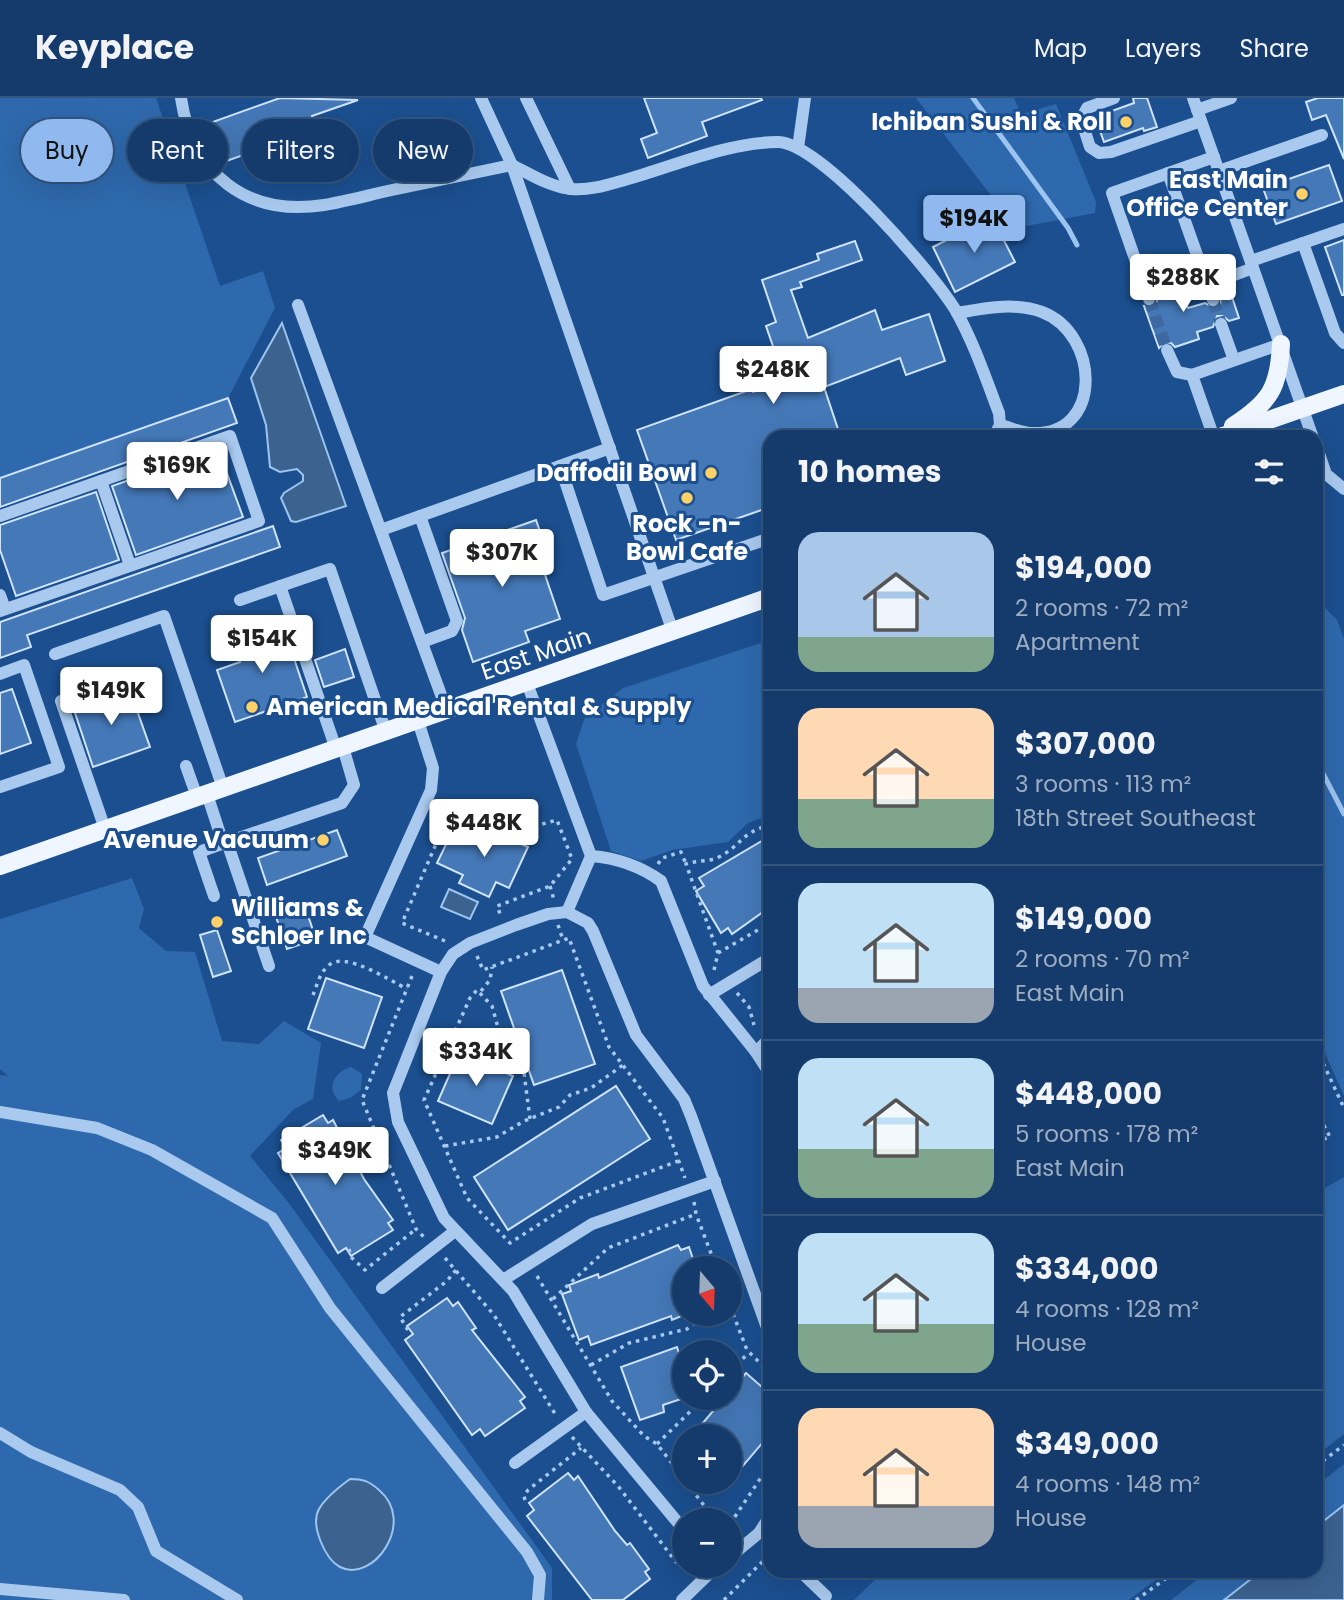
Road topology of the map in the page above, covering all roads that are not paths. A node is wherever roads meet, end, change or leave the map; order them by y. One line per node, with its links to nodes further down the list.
1 (181, 98): 11 (street)
2 (481, 98): 11 (street)
3 (526, 98): 14 (street)
4 (805, 98): 9 (street)
5 (1114, 98): 7 (street)
6 (1231, 98): 7 (street)
7 (1197, 110): 10 (street)
8 (1322, 135): 12 (street)
9 (798, 148): 14 (street); 22 (street)
10 (1214, 157): 12 (street); 13 (street)
11 (512, 165): 14 (street); 39 (street)
12 (1219, 171): 17 (street)
13 (1168, 173): 18 (street); 19 (street)
14 (570, 189)
15 (1344, 229): 16 (street)
16 (1303, 243): 17 (street); 24 (street)
17 (1252, 265): 18 (street); 25 (street)
18 (1208, 285): 20 (street)
19 (1149, 299)
20 (1213, 300)
21 (298, 305): 46 (street)
22 (957, 313): 31 (street); 34 (street)
23 (1221, 324): 27 (street)
24 (1344, 343)
25 (1280, 344): 27 (street); 30 (street); 36 (main road)
26 (1167, 350): 28 (street)
27 (1234, 360): 28 (street)
28 (1192, 375): 35 (street)
29 (1344, 394): 30 (main road)
30 (1303, 408): 37 (main road); 38 (street)
31 (1000, 425): 32 (street); 33 (street)
32 (997, 430)
33 (1019, 430)
34 (1053, 430)
35 (1212, 430)
36 (1227, 430)
37 (1238, 430)
38 (1310, 430)
39 (610, 448): 40 (street); 49 (street)
40 (560, 466): 45 (street); 49 (street)
41 (1323, 476): 43 (street)
42 (101, 481): 44 (street); 48 (street); 48 (street)
43 (1344, 489)
44 (0, 516)
45 (420, 516): 46 (street); 56 (street)
46 (381, 530): 56 (street)
47 (763, 540): 49 (street)
48 (130, 565): 54 (street)
49 (654, 578): 55 (street)
50 (280, 586): 52 (street); 63 (street); 64 (street)
51 (0, 595): 54 (street)
52 (240, 600)
53 (763, 600): 55 (main road, East Main)
54 (2, 610)
55 (673, 632): 59 (main road, East Main)
56 (422, 642): 61 (street)
57 (55, 654): 67 (street)
58 (0, 674): 66 (street)
59 (527, 683): 61 (main road, East Main); 70 (street)
60 (61, 701): 68 (street)
61 (447, 711): 62 (main road, East Main)
62 (418, 721): 63 (main road, East Main); 76 (street)
63 (386, 732): 64 (main road, East Main)
64 (340, 748): 67 (main road, East Main); 69 (street)
65 (186, 766): 67 (street)
66 (0, 787)
67 (209, 793): 68 (main road, East Main); 69 (street)
68 (105, 829): 71 (main road, East Main)
69 (225, 843): 72 (street); 75 (street)
70 (591, 856): 73 (street); 77 (street)
71 (0, 866)
72 (214, 897)
73 (567, 912): 76 (street); 82 (street)
74 (763, 962): 77 (street)
75 (269, 966)
76 (441, 972): 83 (street)
77 (709, 995): 79 (street)
78 (763, 1045): 79 (street)
79 (756, 1052): 80 (street)
80 (763, 1063)
81 (0, 1112): 101 (street)
82 (715, 1181): 84 (street); 86 (street)
83 (455, 1231): 84 (street); 85 (street)
84 (503, 1280): 87 (street)
85 (383, 1288)
86 (763, 1316)
87 (586, 1412): 89 (street); 90 (street)
88 (0, 1433): 100 (street)
89 (515, 1463)
90 (672, 1516)
91 (763, 1527): 92 (street)
92 (759, 1533): 93 (street); 94 (street)
93 (763, 1537)
94 (742, 1546)
95 (705, 1578): 102 (street)
96 (807, 1578): 98 (street)
97 (0, 1589): 99 (street)
98 (826, 1596)
99 (124, 1600)
100 (237, 1600)
101 (538, 1600)
102 (682, 1600)

